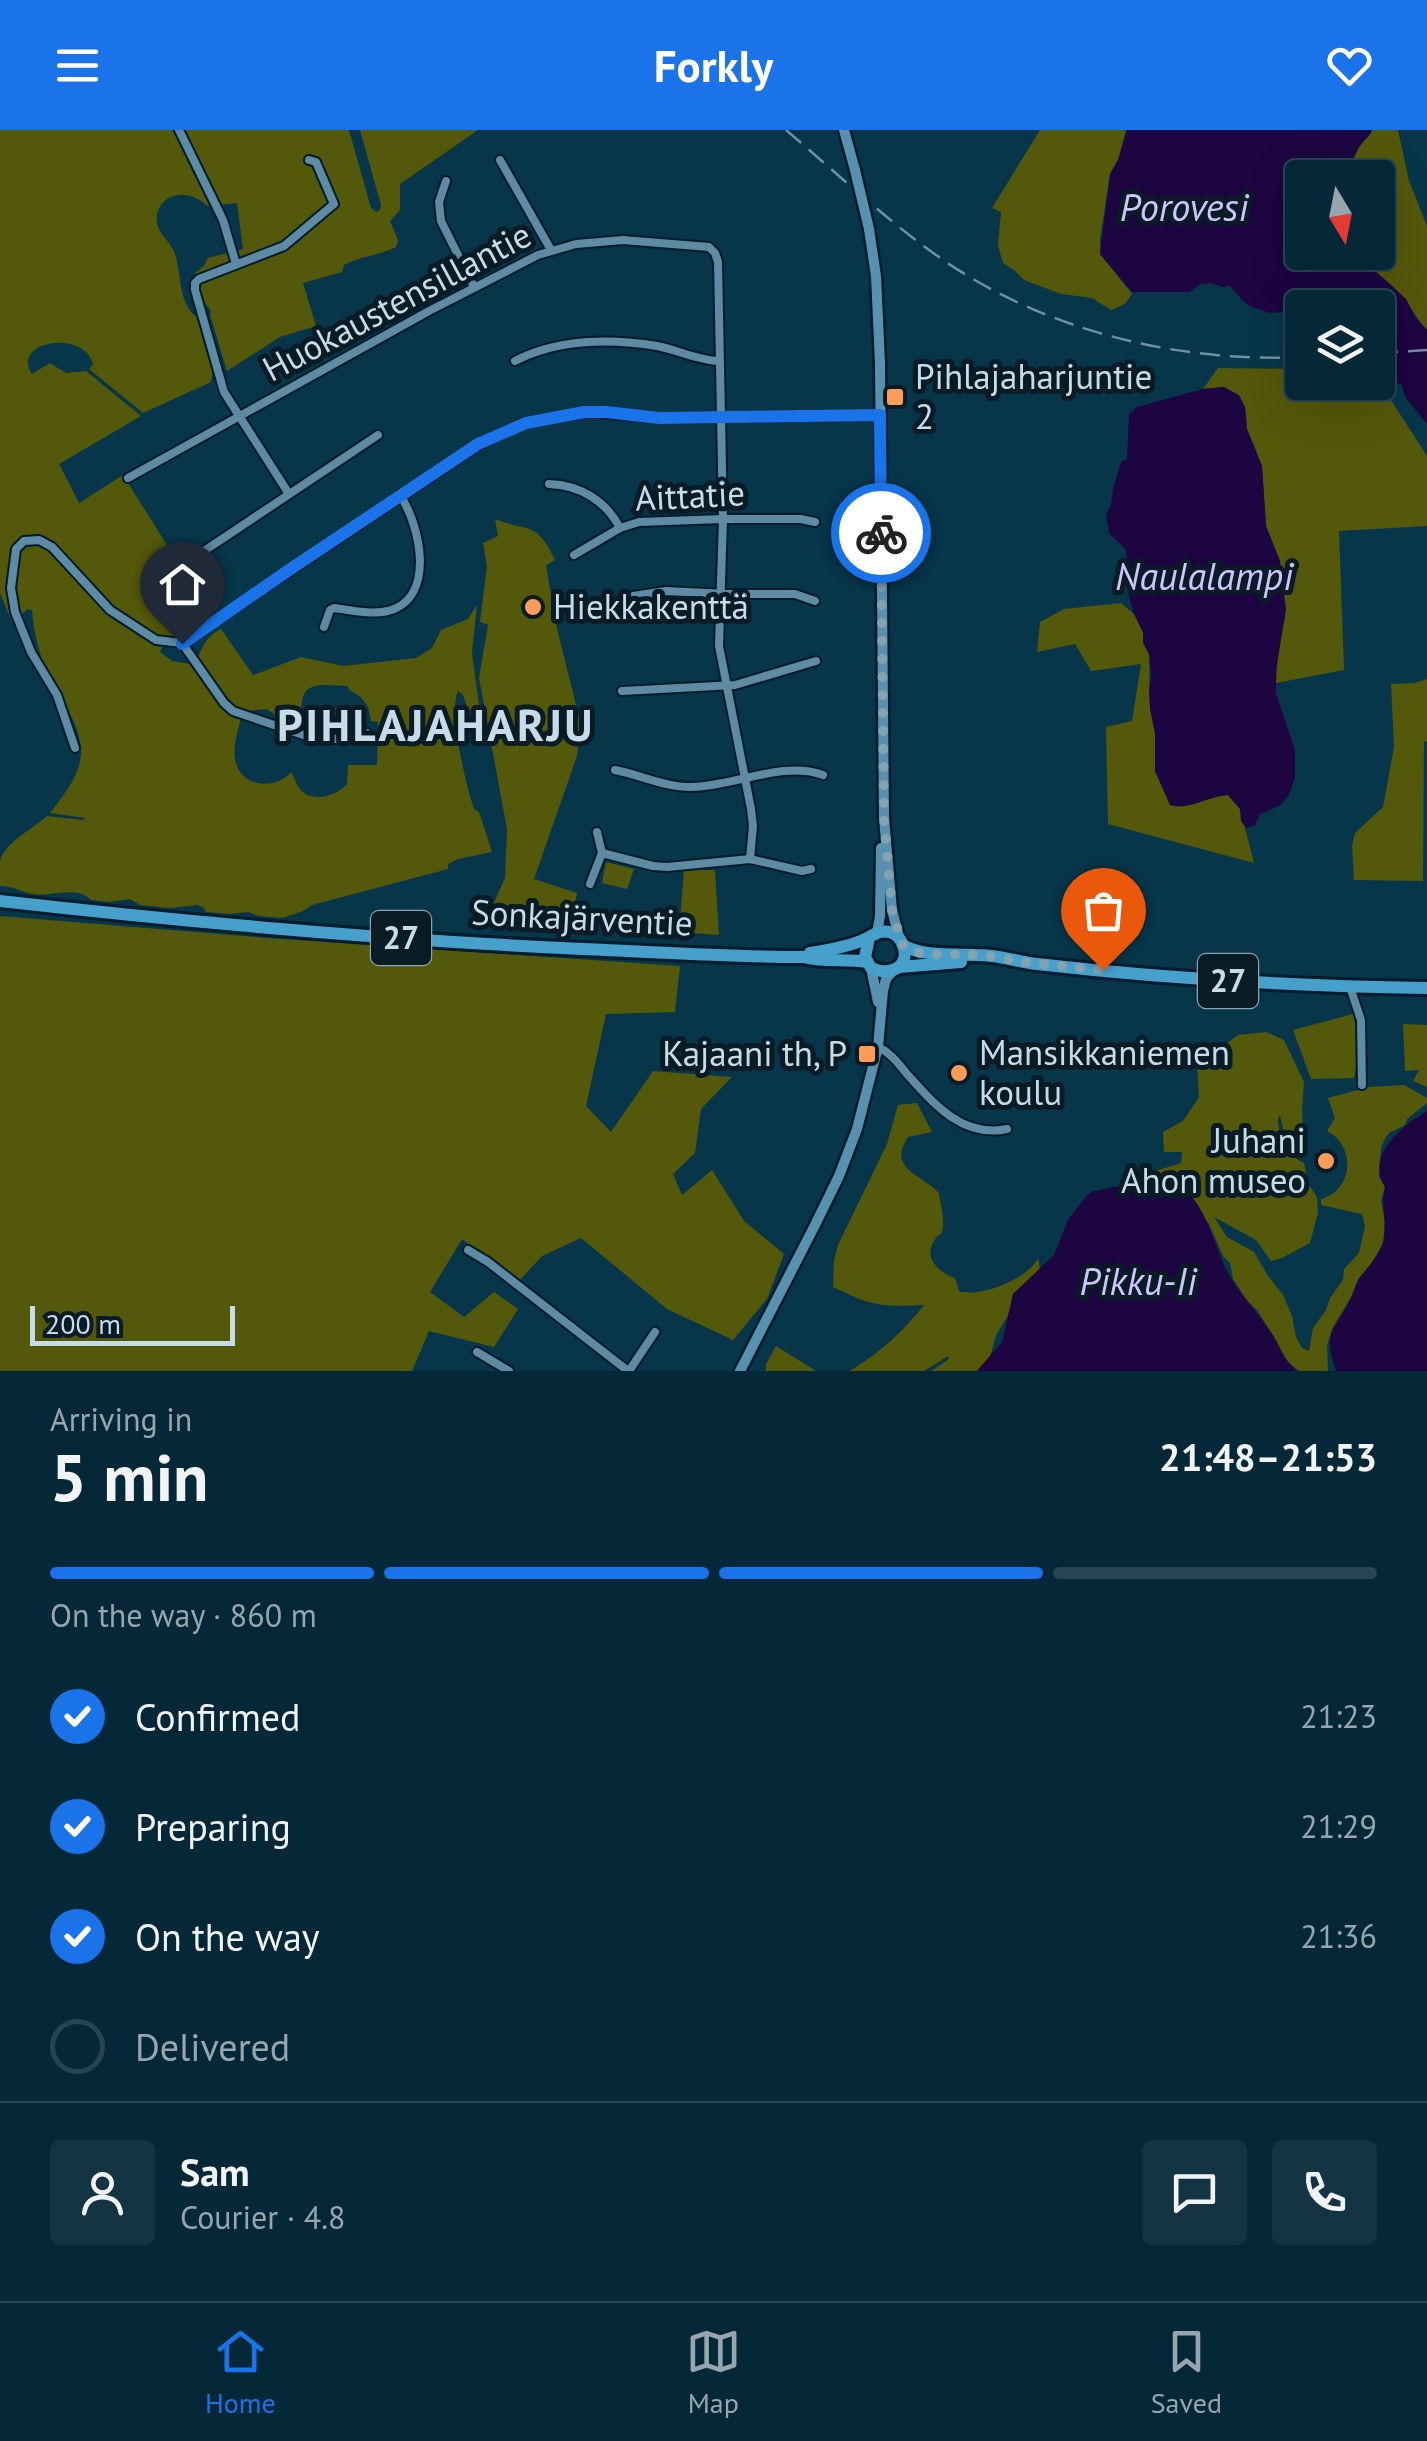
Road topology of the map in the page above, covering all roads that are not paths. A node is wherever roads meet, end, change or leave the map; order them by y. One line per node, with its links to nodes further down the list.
1 (179, 130): 7 (street)
2 (844, 130): 11 (main road, bridge)
3 (309, 160): 7 (street)
4 (500, 160): 6 (street)
5 (446, 181): 8 (street)
6 (551, 250): 8 (street, Huokaustensillantie); 9 (street, Huokaustensillantie)
7 (236, 264): 12 (street)
8 (474, 287): 12 (street, Huokaustensillantie)
9 (720, 361): 10 (street); 13 (street)
10 (515, 362)
11 (880, 415): 13 (street); 37 (main road)
12 (239, 418): 15 (street, Huokaustensillantie); 17 (street)
13 (722, 418): 18 (street); 19 (street)
14 (378, 435): 17 (street)
15 (128, 478)
16 (550, 484): 21 (street)
17 (289, 494): 23 (street)
18 (400, 496): 27 (street); 28 (street)
19 (723, 519): 20 (street, Aittatie); 21 (street, Aittatie); 24 (street)
20 (815, 522)
21 (620, 528): 22 (street, Aittatie)
22 (574, 554)
23 (183, 565)
24 (720, 594): 25 (street); 26 (street); 30 (street)
25 (816, 601)
26 (609, 608)
27 (324, 627)
28 (182, 644): 32 (street); 33 (street)
29 (816, 660): 30 (street)
30 (728, 686): 31 (street); 36 (street)
31 (622, 691)
32 (367, 732)
33 (75, 748)
34 (615, 770): 36 (street)
35 (823, 775): 36 (street)
36 (747, 779): 40 (street)
37 (884, 818): 44 (main road); 45 (main road)
38 (597, 832): 39 (street)
39 (602, 853): 40 (street); 42 (street)
40 (750, 860): 41 (street)
41 (810, 868)
42 (590, 884)
43 (0, 901): 46 (highway, Sonkajärventie / 27)
44 (873, 936): 45 (highway); 46 (highway, Sonkajärventie / 27); 48 (highway)
45 (901, 941): 47 (highway, 27); 49 (highway)
46 (804, 957): 48 (highway, Sonkajärventie / 27)
47 (1030, 963): 49 (highway, 27); 50 (highway, 27)
48 (869, 965): 49 (highway); 52 (main road)
49 (895, 970): 52 (main road)
50 (1350, 987): 51 (highway, 27); 54 (street)
51 (1427, 988)
52 (880, 1016): 53 (main road)
53 (878, 1047): 55 (street); 61 (main road)
54 (1362, 1085)
55 (1007, 1128)
56 (468, 1250): 60 (street)
57 (655, 1332): 60 (street)
58 (477, 1352): 59 (street)
59 (509, 1371)
60 (629, 1371)
61 (740, 1371)

